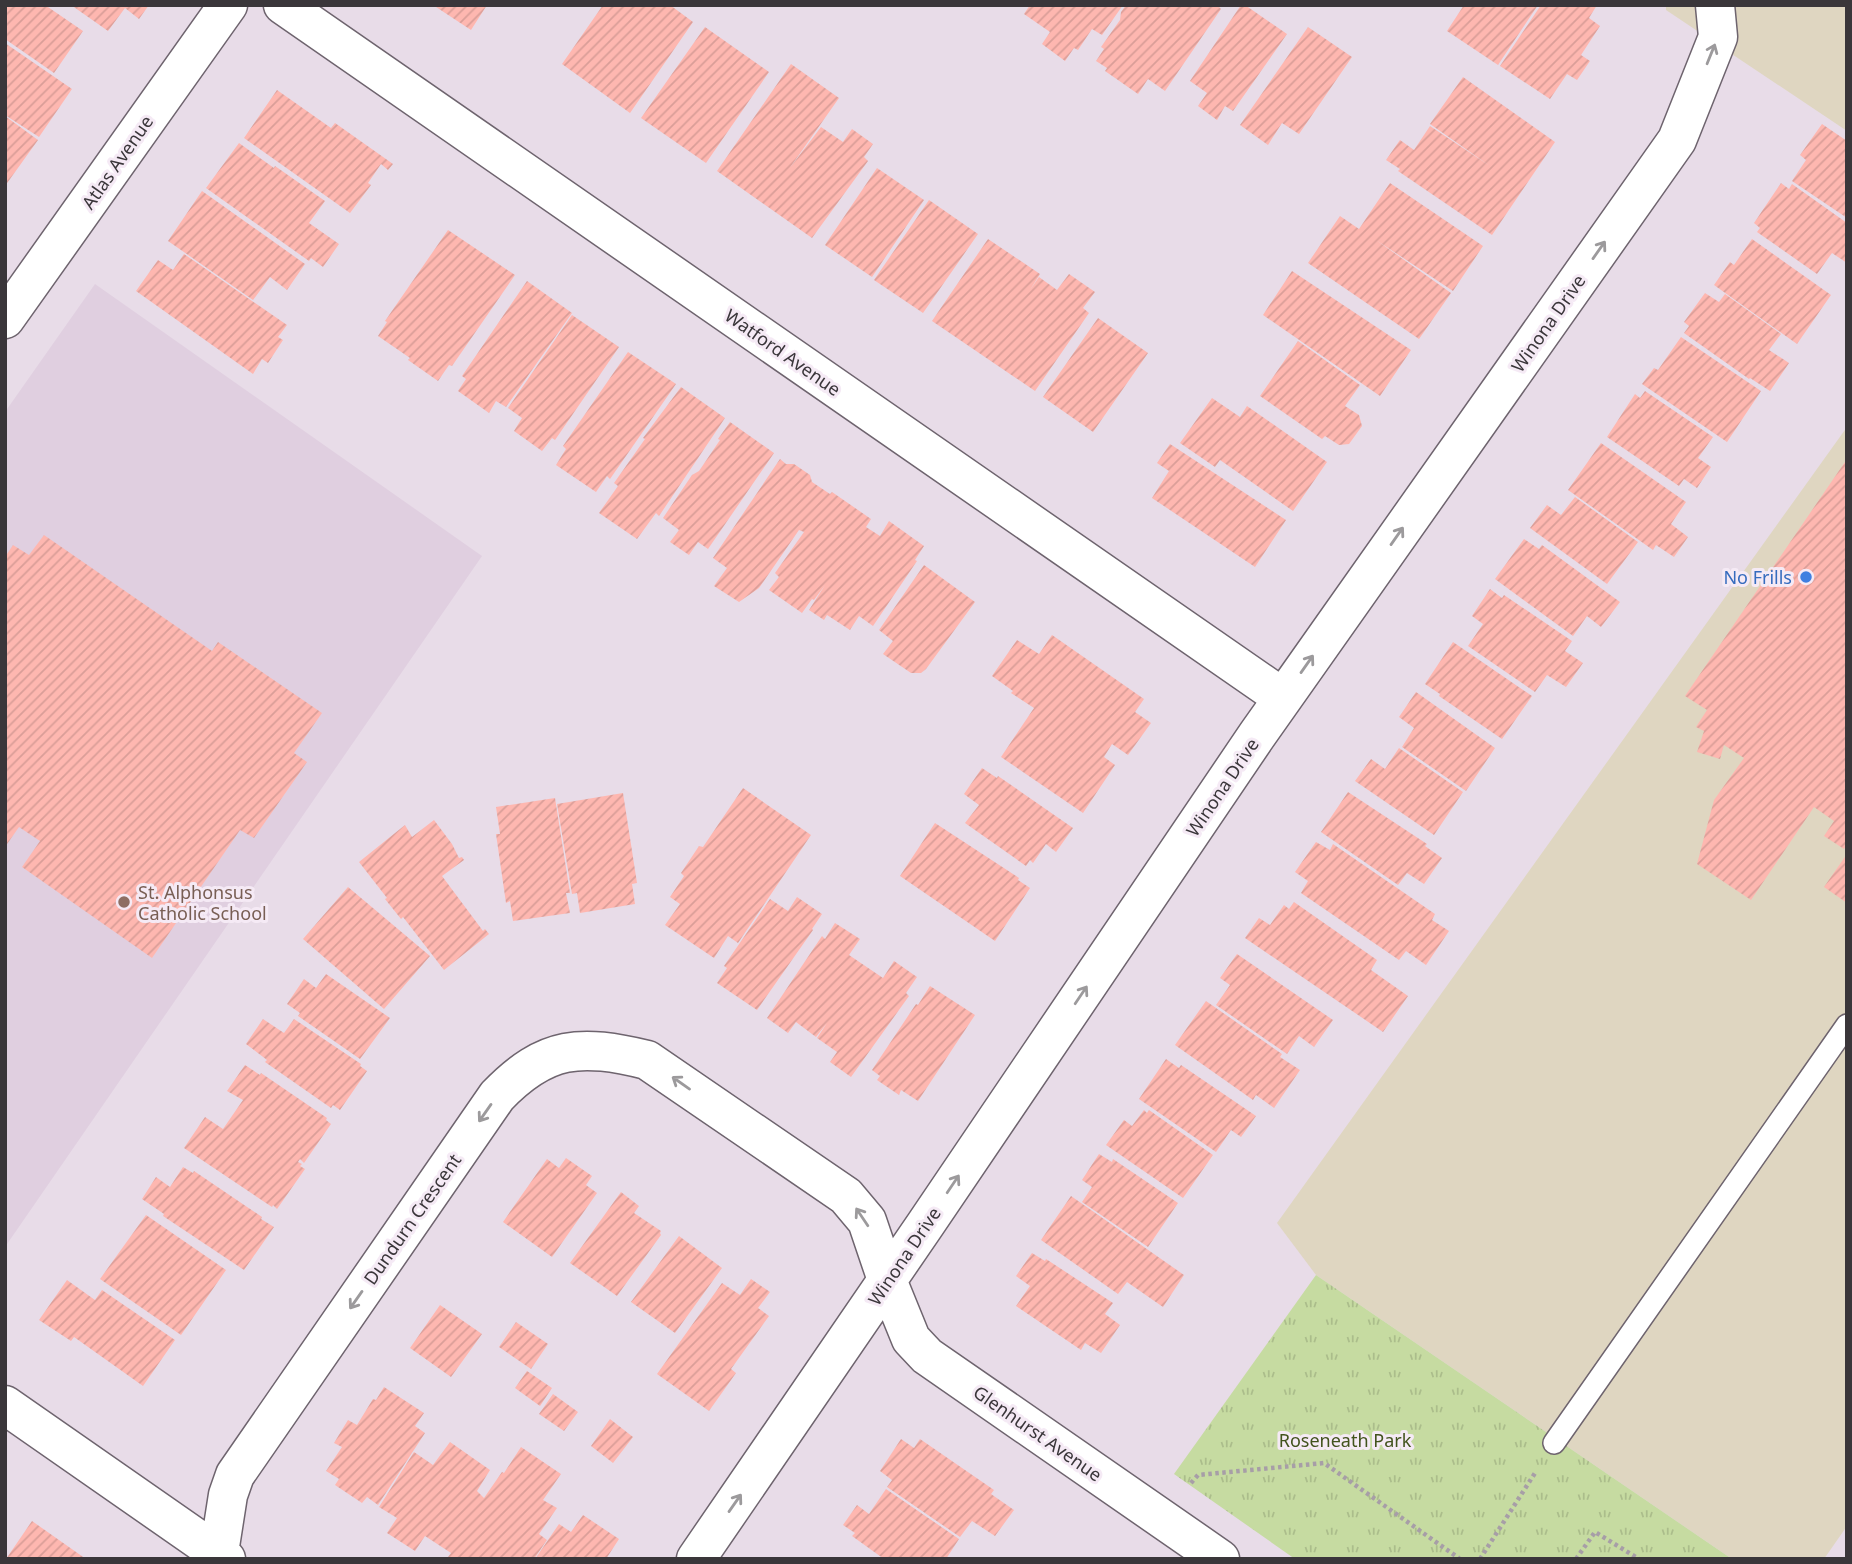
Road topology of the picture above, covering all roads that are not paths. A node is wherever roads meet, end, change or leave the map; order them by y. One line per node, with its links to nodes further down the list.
1 (228, 5): 4 (street, Atlas Avenue)
2 (283, 5): 5 (street, Watford Avenue)
3 (1715, 5): 5 (street, Winona Drive, one-way to 3)
4 (5, 319)
5 (1283, 698): 7 (street, Winona Drive, one-way to 5)
6 (1847, 1025): 9 (lane)
7 (887, 1280): 10 (street, Dundurn Crescent, one-way to 10); 11 (street, Winona Drive, one-way to 7); 12 (street, Glenhurst Avenue)
8 (5, 1405): 10 (street, Dundurn Crescent)
9 (1554, 1443)
10 (221, 1557)
11 (696, 1559)
12 (1220, 1559)

